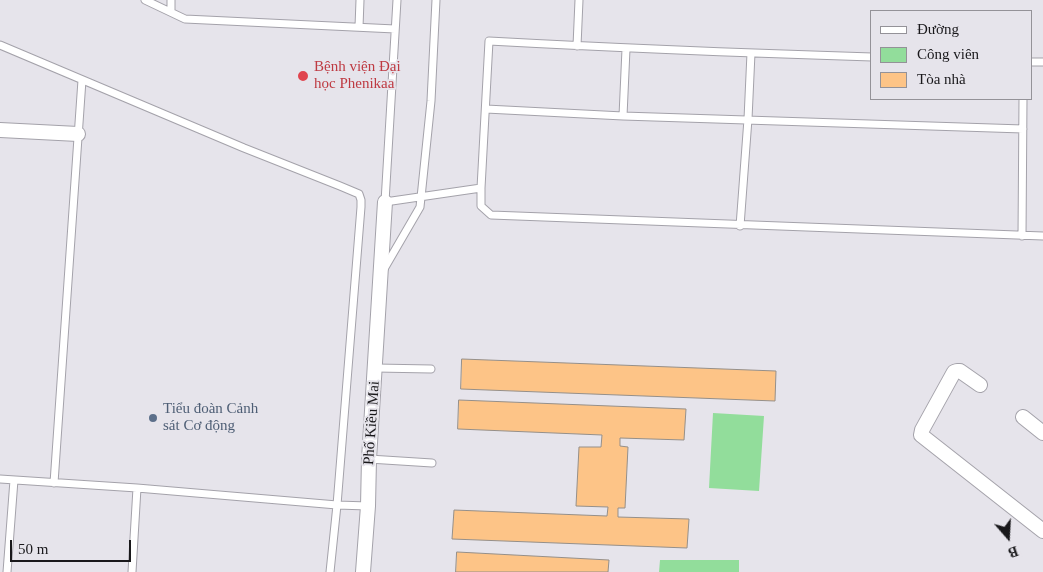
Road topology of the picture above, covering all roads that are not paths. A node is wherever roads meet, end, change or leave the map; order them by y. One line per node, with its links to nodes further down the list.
1 (145, 0): 7 (lane)
2 (172, 0): 7 (lane)
3 (360, 0): 8 (lane)
4 (397, 0): 9 (lane, Phố Kiều Mai)
5 (436, 0): 24 (lane, Phố Kiều Mai)
6 (579, 0): 11 (lane)
7 (171, 12): 8 (lane)
8 (359, 27): 9 (lane)
9 (395, 29): 25 (lane, Phố Kiều Mai)
10 (0, 45): 15 (lane)
11 (577, 46): 12 (lane); 17 (lane)
12 (626, 48): 13 (lane); 18 (lane)
13 (751, 53): 14 (lane); 19 (lane)
14 (870, 57)
15 (82, 80): 22 (lane); 41 (lane)
16 (1023, 100): 20 (lane)
17 (486, 109): 18 (lane); 23 (lane)
18 (623, 116): 19 (lane)
19 (748, 119): 20 (lane); 26 (lane)
20 (1023, 129): 27 (lane)
21 (0, 130): 22 (street)
22 (78, 134): 39 (lane)
23 (482, 188): 24 (lane); 26 (lane)
24 (421, 196): 25 (lane); 29 (lane, Phố Kiều Mai)
25 (385, 202): 29 (street, Phố Kiều Mai)
26 (740, 226): 27 (lane)
27 (1022, 236): 28 (lane)
28 (1043, 236)
29 (381, 275): 30 (street, Phố Kiều Mai)
30 (376, 368): 31 (lane); 35 (street, Phố Kiều Mai)
31 (431, 369)
32 (980, 385): 43 (street)
33 (1023, 417): 34 (street)
34 (1043, 433)
35 (369, 459): 36 (lane); 42 (street, Phố Kiều Mai)
36 (432, 463)
37 (0, 479): 38 (lane)
38 (14, 480): 39 (lane); 44 (lane)
39 (54, 483): 40 (lane)
40 (137, 488): 41 (lane); 45 (lane)
41 (337, 505): 42 (lane); 46 (lane)
42 (368, 506): 47 (street, Phố Kiều Mai)
43 (1043, 531)
44 (7, 572)
45 (132, 572)
46 (330, 572)
47 (363, 572)

